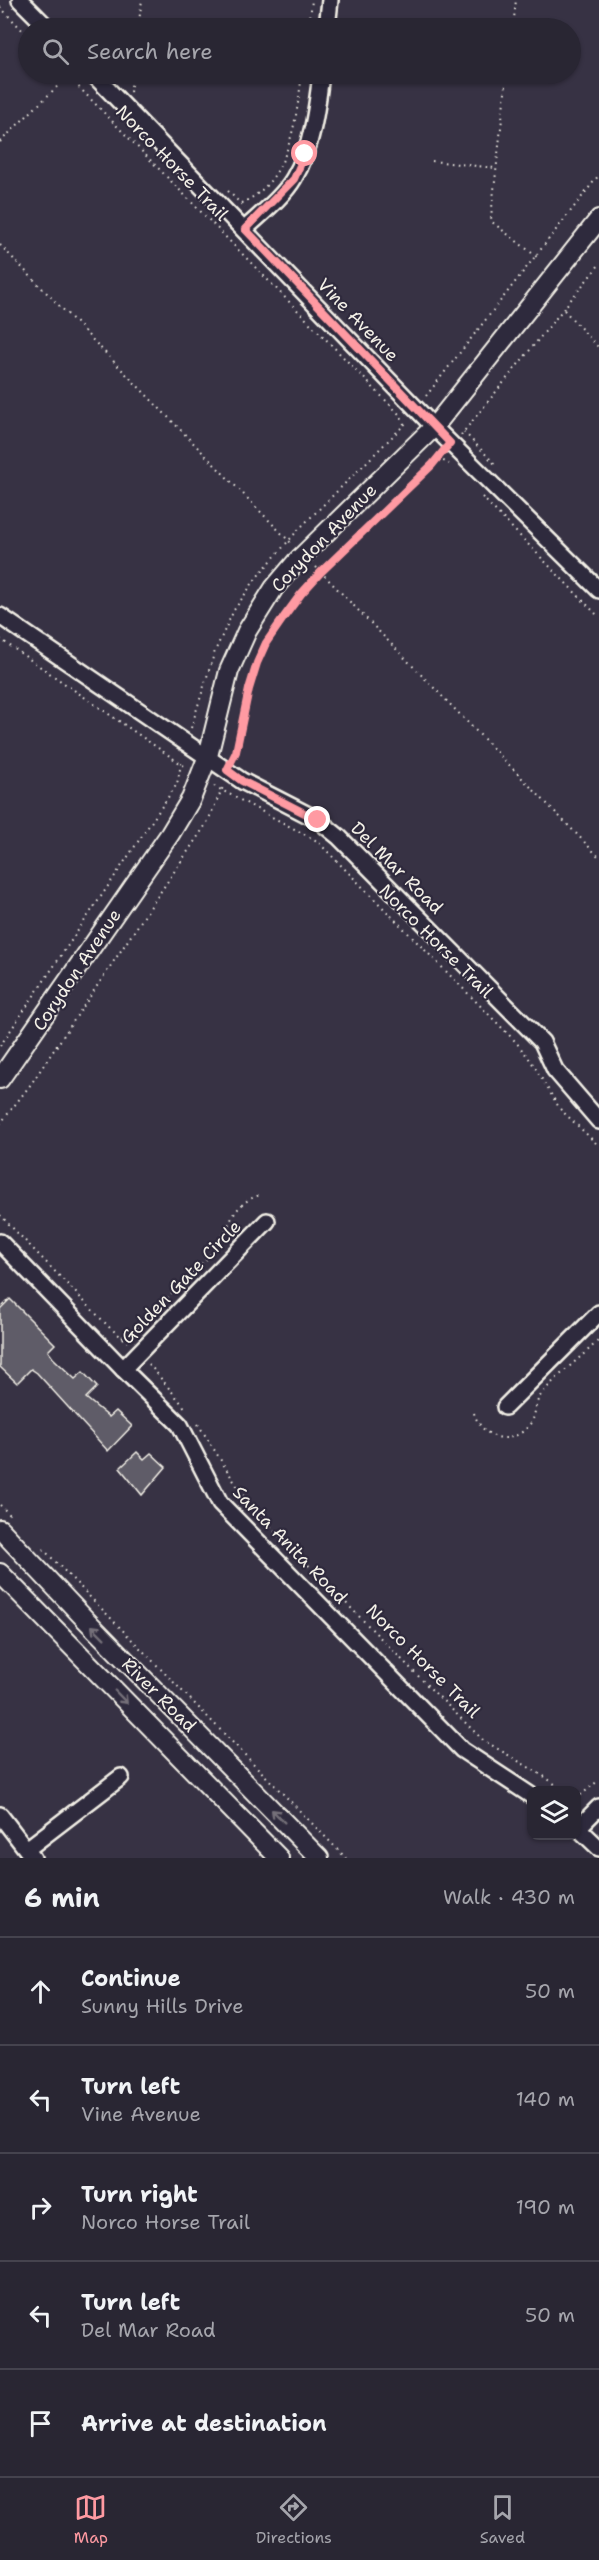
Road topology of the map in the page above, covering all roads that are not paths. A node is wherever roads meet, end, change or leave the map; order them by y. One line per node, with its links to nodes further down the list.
1 (20, 0): 3 (street)
2 (330, 0): 4 (street)
3 (38, 18)
4 (328, 18)
5 (103, 84): 8 (street, Vine Avenue)
6 (320, 84): 8 (street)
7 (599, 219): 9 (main road, Corydon Avenue)
8 (245, 229): 9 (street, Vine Avenue)
9 (434, 427): 10 (street, Vine Avenue); 12 (main road, Corydon Avenue)
10 (599, 590)
11 (0, 616): 12 (street, Del Mar Road)
12 (207, 756): 13 (main road, Corydon Avenue); 14 (street, Del Mar Road)
13 (0, 1079)
14 (599, 1121)
15 (267, 1221): 18 (street, Golden Gate Circle)
16 (0, 1242): 18 (street, Santa Anita Road)
17 (599, 1313): 19 (street)
18 (123, 1370): 23 (street, Santa Anita Road)
19 (505, 1407)
20 (8, 1526): 31 (main road, River Road, one-way to 20)
21 (0, 1573): 30 (main road, River Road, one-way to 30)
22 (121, 1777): 29 (street)
23 (527, 1793)
24 (599, 1808): 26 (street)
25 (0, 1815): 29 (street)
26 (581, 1823)
27 (581, 1829): 28 (street)
28 (599, 1848)
29 (30, 1853)
30 (279, 1858)
31 (320, 1858)

